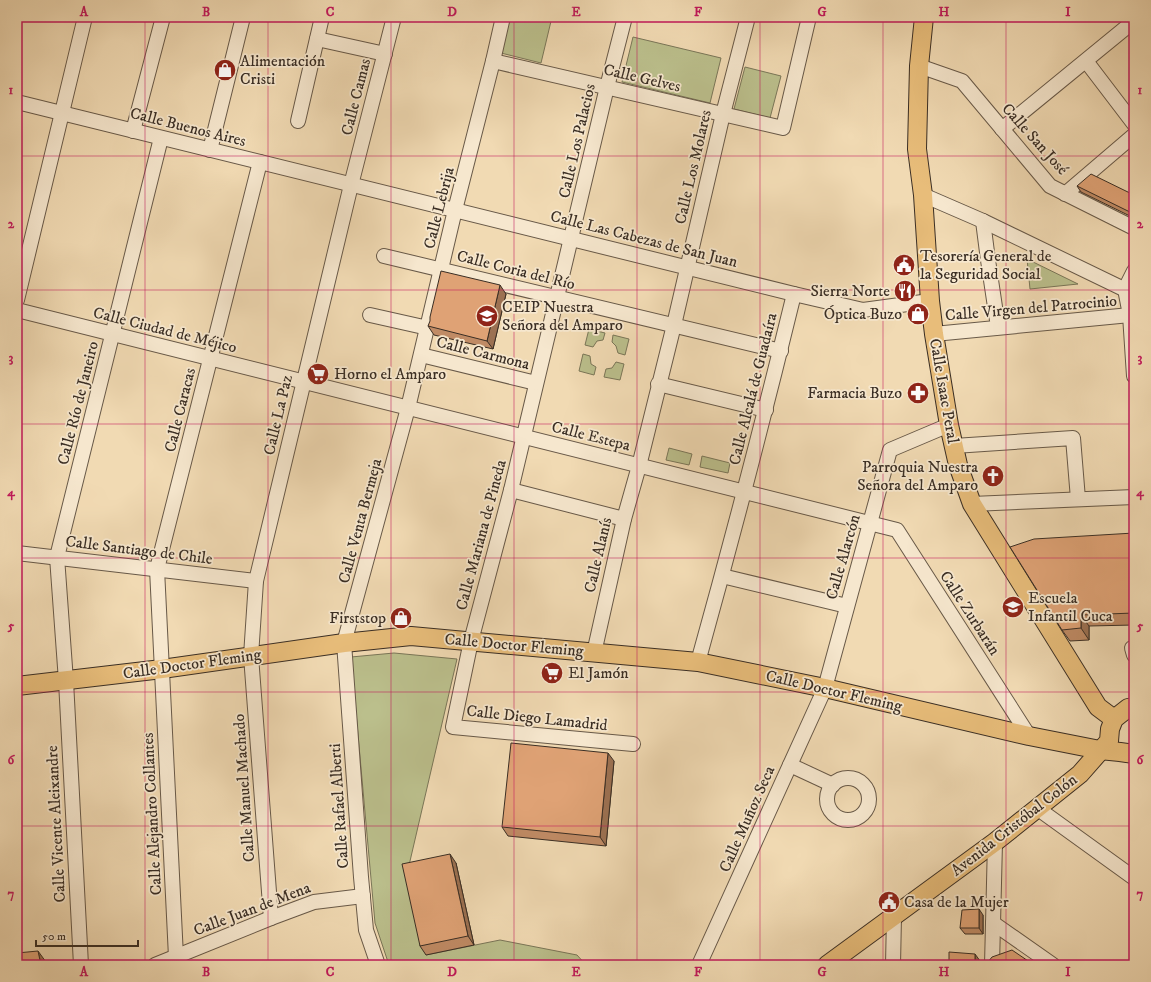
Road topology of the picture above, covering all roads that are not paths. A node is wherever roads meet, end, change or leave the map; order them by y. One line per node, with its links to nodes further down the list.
1 (86, 17): 19 (street)
2 (163, 17): 24 (street)
3 (243, 17): 27 (street)
4 (322, 17): 12 (street)
5 (394, 17): 13 (street, Calle Camas)
6 (503, 17): 14 (street, Calle Lebrija)
7 (625, 17): 17 (street, Calle Los Palacios)
8 (748, 17): 20 (street, Calle Los Molares)
9 (809, 17): 20 (street, Calle Gelves)
10 (924, 17): 16 (main road, Calle Isaac Peral)
11 (1134, 21): 15 (street)
12 (317, 39): 13 (street); 21 (street)
13 (385, 54): 29 (street, Calle Camas)
14 (493, 61): 17 (street, Calle Gelves); 32 (street, Calle Lebrija)
15 (1086, 61): 22 (street); 23 (street)
16 (919, 66): 23 (street, Calle San José); 31 (main road, Calle Isaac Peral)
17 (607, 87): 20 (street, Calle Gelves); 35 (street, Calle Los Palacios)
18 (17, 102): 19 (street, Calle Buenos Aires)
19 (62, 113): 24 (street, Calle Buenos Aires); 43 (street)
20 (723, 114): 37 (street, Calle Los Molares)
21 (298, 121)
22 (1134, 124)
23 (1002, 129): 30 (street, Calle San José)
24 (133, 131): 26 (street, Calle Buenos Aires)
25 (1134, 135): 30 (street)
26 (161, 138): 27 (street, Calle Buenos Aires); 51 (street, Calle Río de Janeiro)
27 (210, 150): 28 (street, Calle Buenos Aires)
28 (260, 162): 29 (street, Calle Buenos Aires); 55 (street, Calle Caracas)
29 (351, 185): 32 (street, Calle Las Cabezas de San Juan); 57 (street, Calle La Paz)
30 (1065, 194): 34 (street, Calle San José)
31 (923, 195): 33 (street); 44 (main road, Calle Isaac Peral)
32 (455, 210): 35 (street, Calle Las Cabezas de San Juan); 38 (street, Calle Lebrija)
33 (983, 221): 40 (street); 50 (street)
34 (1134, 228)
35 (571, 239): 37 (street, Calle Las Cabezas de San Juan); 42 (street, Calle Los Palacios)
36 (384, 256): 38 (street, Calle Coria del Río)
37 (687, 268): 41 (street, Calle Las Cabezas de San Juan); 48 (street, Calle Los Molares)
38 (442, 269): 42 (street, Calle Coria del Río); 49 (street, Calle Lebrija)
39 (1134, 271): 40 (street)
40 (1130, 291): 47 (street)
41 (794, 294): 44 (street, Calle Las Cabezas de San Juan); 53 (street, Calle Alcalá de Guadaíra)
42 (557, 298): 48 (street, Calle Coria del Río); 58 (street, Calle Los Palacios)
43 (17, 300)
44 (930, 301): 52 (main road, Calle Isaac Peral)
45 (17, 310): 51 (street, Calle Ciudad de Méjico)
46 (370, 315): 49 (street)
47 (1130, 315): 50 (street, Calle Virgen del Patrocinio); 56 (street)
48 (674, 325): 53 (street, Calle Coria del Río); 59 (street, Calle Los Molares)
49 (428, 328): 54 (street, Calle Lebrija)
50 (998, 328): 52 (street, Calle Virgen del Patrocinio)
51 (112, 334): 55 (street, Calle Ciudad de Méjico); 74 (street, Calle Río de Janeiro)
52 (934, 334): 62 (main road, Calle Isaac Peral)
53 (780, 351): 61 (street, Calle Alcalá de Guadaíra)
54 (421, 355): 58 (street, Calle Carmona); 60 (street, Calle Lebrija)
55 (210, 359): 57 (street, Calle Ciudad de Méjico); 75 (street, Calle Caracas)
56 (1134, 376)
57 (304, 382): 60 (street, Calle Estepa); 77 (street, Calle La Paz)
58 (536, 383): 63 (street, Calle Los Palacios)
59 (658, 384): 61 (street); 65 (street, Calle Los Molares)
60 (408, 408): 63 (street, Calle Estepa); 80 (street, Calle Venta Bermeja)
61 (766, 410): 67 (street, Calle Alcalá de Guadaíra)
62 (949, 425): 64 (main road, Calle Isaac Peral); 72 (street, Calle Alarcón)
63 (523, 437): 65 (street, Calle Estepa); 66 (street, Calle Mariana de Pineda)
64 (954, 446): 69 (street); 70 (main road, Calle Isaac Peral)
65 (639, 466): 67 (street, Calle Estepa); 71 (street, Calle Alanís)
66 (511, 490): 71 (street); 79 (street, Calle Mariana de Pineda)
67 (744, 492): 72 (street, Calle Estepa); 76 (street, Calle Alcalá de Guadaíra)
68 (1134, 496): 69 (street)
69 (1078, 499): 70 (street)
70 (972, 504): 89 (main road, Calle Isaac Peral)
71 (624, 519): 81 (street, Calle Alanís)
72 (870, 524): 78 (street, Calle Alarcón); 90 (street, Calle Zurbarán)
73 (17, 552): 74 (street, Calle Santiago de Chile)
74 (57, 557): 75 (street, Calle Santiago de Chile); 85 (street, Calle Río de Janeiro)
75 (157, 569): 77 (street, Calle Santiago de Chile); 84 (street, Calle Caracas)
76 (722, 576): 78 (street); 83 (street, Calle Alcalá de Guadaíra)
77 (256, 581): 82 (street, Calle La Paz)
78 (847, 606): 87 (street, Calle Alarcón)
79 (471, 642): 80 (main road, Calle Doctor Fleming); 81 (main road, Calle Doctor Fleming); 91 (street, Calle Diego Lamadrid)
80 (344, 643): 82 (main road, Calle Doctor Fleming); 99 (street, Calle Rafael Alberti)
81 (594, 653): 83 (main road, Calle Doctor Fleming)
82 (251, 656): 84 (main road, Calle Doctor Fleming); 101 (street, Calle Manuel Machado)
83 (698, 662): 87 (main road, Calle Doctor Fleming)
84 (162, 669): 85 (main road, Calle Doctor Fleming); 103 (street, Calle Alejandro Collantes)
85 (66, 681): 86 (main road, Calle Doctor Fleming); 104 (street, Calle Vicente Aleixandre)
86 (17, 686)
87 (825, 688): 90 (main road, Calle Doctor Fleming); 94 (street, Calle Muñoz Seca)
88 (1134, 707): 89 (main road)
89 (1114, 719): 92 (main road, Avenida Cristóbal Colón)
90 (1029, 736): 92 (main road, Calle Doctor Fleming)
91 (633, 744)
92 (1100, 750): 93 (main road, Calle Doctor Fleming); 96 (main road, Avenida Cristóbal Colón)
93 (1134, 754)
94 (790, 765): 95 (street); 107 (street, Calle Muñoz Seca)
95 (833, 784)
96 (1037, 808): 97 (main road, Avenida Cristóbal Colón); 98 (street)
97 (995, 842): 100 (main road, Avenida Cristóbal Colón); 102 (street)
98 (1134, 878)
99 (363, 896): 101 (street, Calle Juan de Mena); 106 (street, Calle Rafael Alberti)
100 (894, 916): 108 (main road, Avenida Cristóbal Colón); 109 (street)
101 (271, 918): 103 (street, Calle Juan de Mena)
102 (993, 923): 110 (street); 111 (street)
103 (176, 957): 105 (street, Calle Juan de Mena)
104 (81, 965)
105 (155, 965)
106 (378, 965)
107 (699, 965)
108 (827, 965)
109 (893, 965)
110 (992, 965)
111 (1053, 965)

